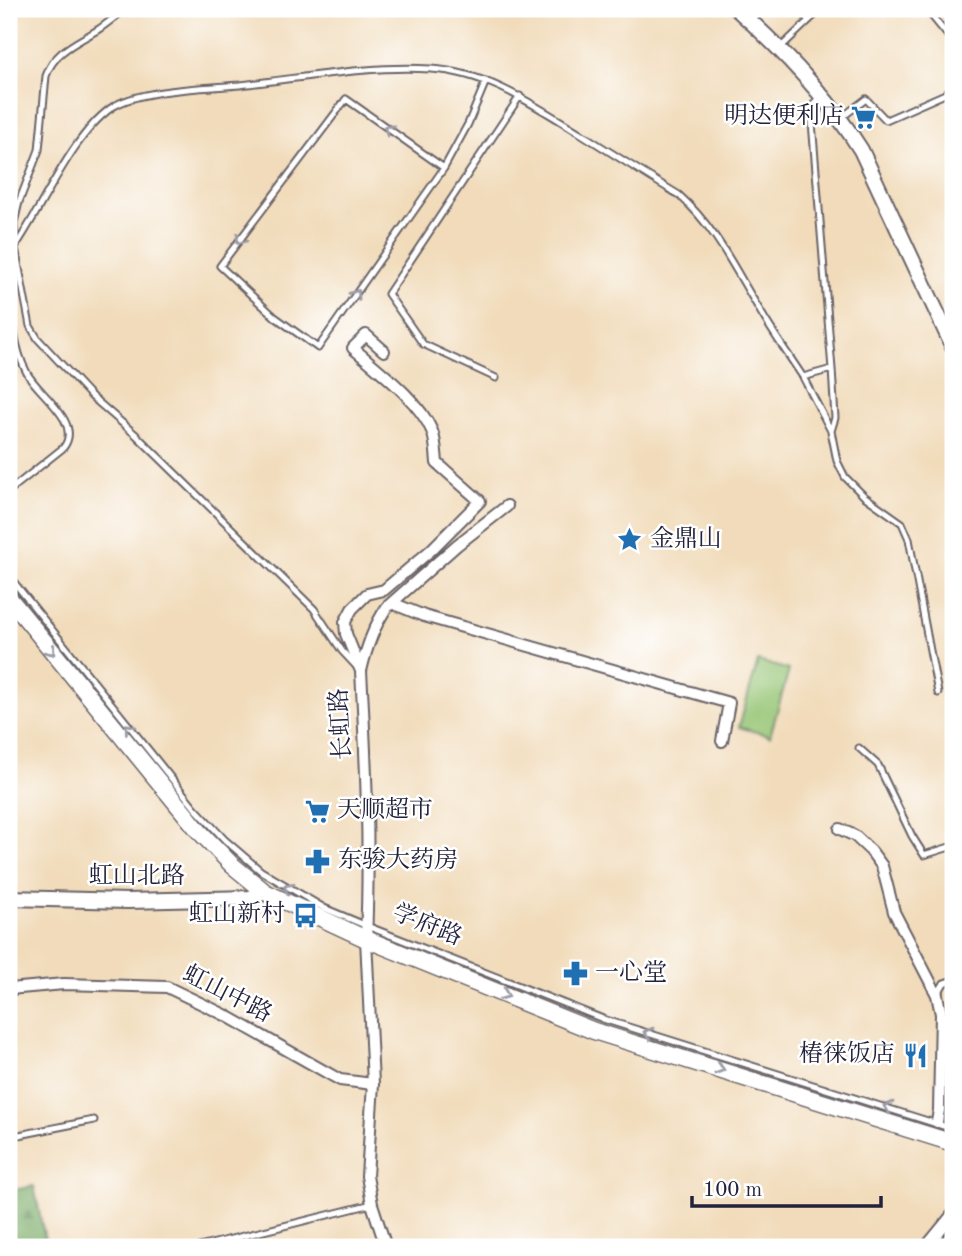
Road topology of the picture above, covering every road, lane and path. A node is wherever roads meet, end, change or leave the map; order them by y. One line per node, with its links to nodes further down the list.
1 (126, 9): 15 (lane)
2 (737, 9): 8 (street)
3 (801, 9): 6 (lane)
4 (821, 9): 6 (lane)
5 (926, 9): 7 (lane)
6 (808, 20): 8 (lane)
7 (953, 42)
8 (779, 48): 11 (street)
9 (486, 81): 12 (lane); 14 (lane); 15 (lane)
10 (953, 86): 13 (lane)
11 (821, 95): 13 (street); 19 (lane)
12 (520, 96): 20 (lane); 21 (lane)
13 (841, 118): 17 (street)
14 (444, 168): 14 (lane, one-way to 14)
15 (12, 247): 16 (lane); 28 (lane, 长虹路)
16 (9, 265): 23 (lane)
17 (953, 347)
18 (384, 351): 28 (street)
19 (832, 369): 20 (lane); 22 (lane)
20 (803, 377): 22 (lane)
21 (496, 378)
22 (831, 431): 29 (lane)
23 (9, 491)
24 (507, 506): 27 (street)
25 (9, 576): 36 (lane, 学府路, one-way to 25)
26 (9, 598): 34 (main road, 学府路, one-way to 34)
27 (392, 603): 28 (street); 30 (street)
28 (361, 671): 36 (street, 长虹路)
29 (938, 693)
30 (722, 741)
31 (859, 748): 33 (lane)
32 (841, 829): 39 (street)
33 (953, 846)
34 (265, 892): 35 (street, 虹山北路); 36 (main road, 学府路)
35 (9, 898)
36 (367, 933): 40 (street, 长虹路); 42 (lane, 学府路, one-way to 36); 45 (main road, 学府路, one-way to 45)
37 (953, 979): 39 (lane)
38 (9, 989): 40 (street, 虹山中路)
39 (937, 995): 42 (street)
40 (373, 1084): 46 (street, 长虹路)
41 (94, 1120): 44 (lane)
42 (937, 1122): 43 (lane, 学府路)
43 (953, 1129)
44 (9, 1137)
45 (953, 1143)
46 (372, 1204): 48 (lane); 51 (street, 长虹路)
47 (953, 1214): 52 (street)
48 (236, 1238): 49 (lane); 50 (lane)
49 (200, 1247)
50 (238, 1247)
51 (386, 1247)
52 (926, 1247)

